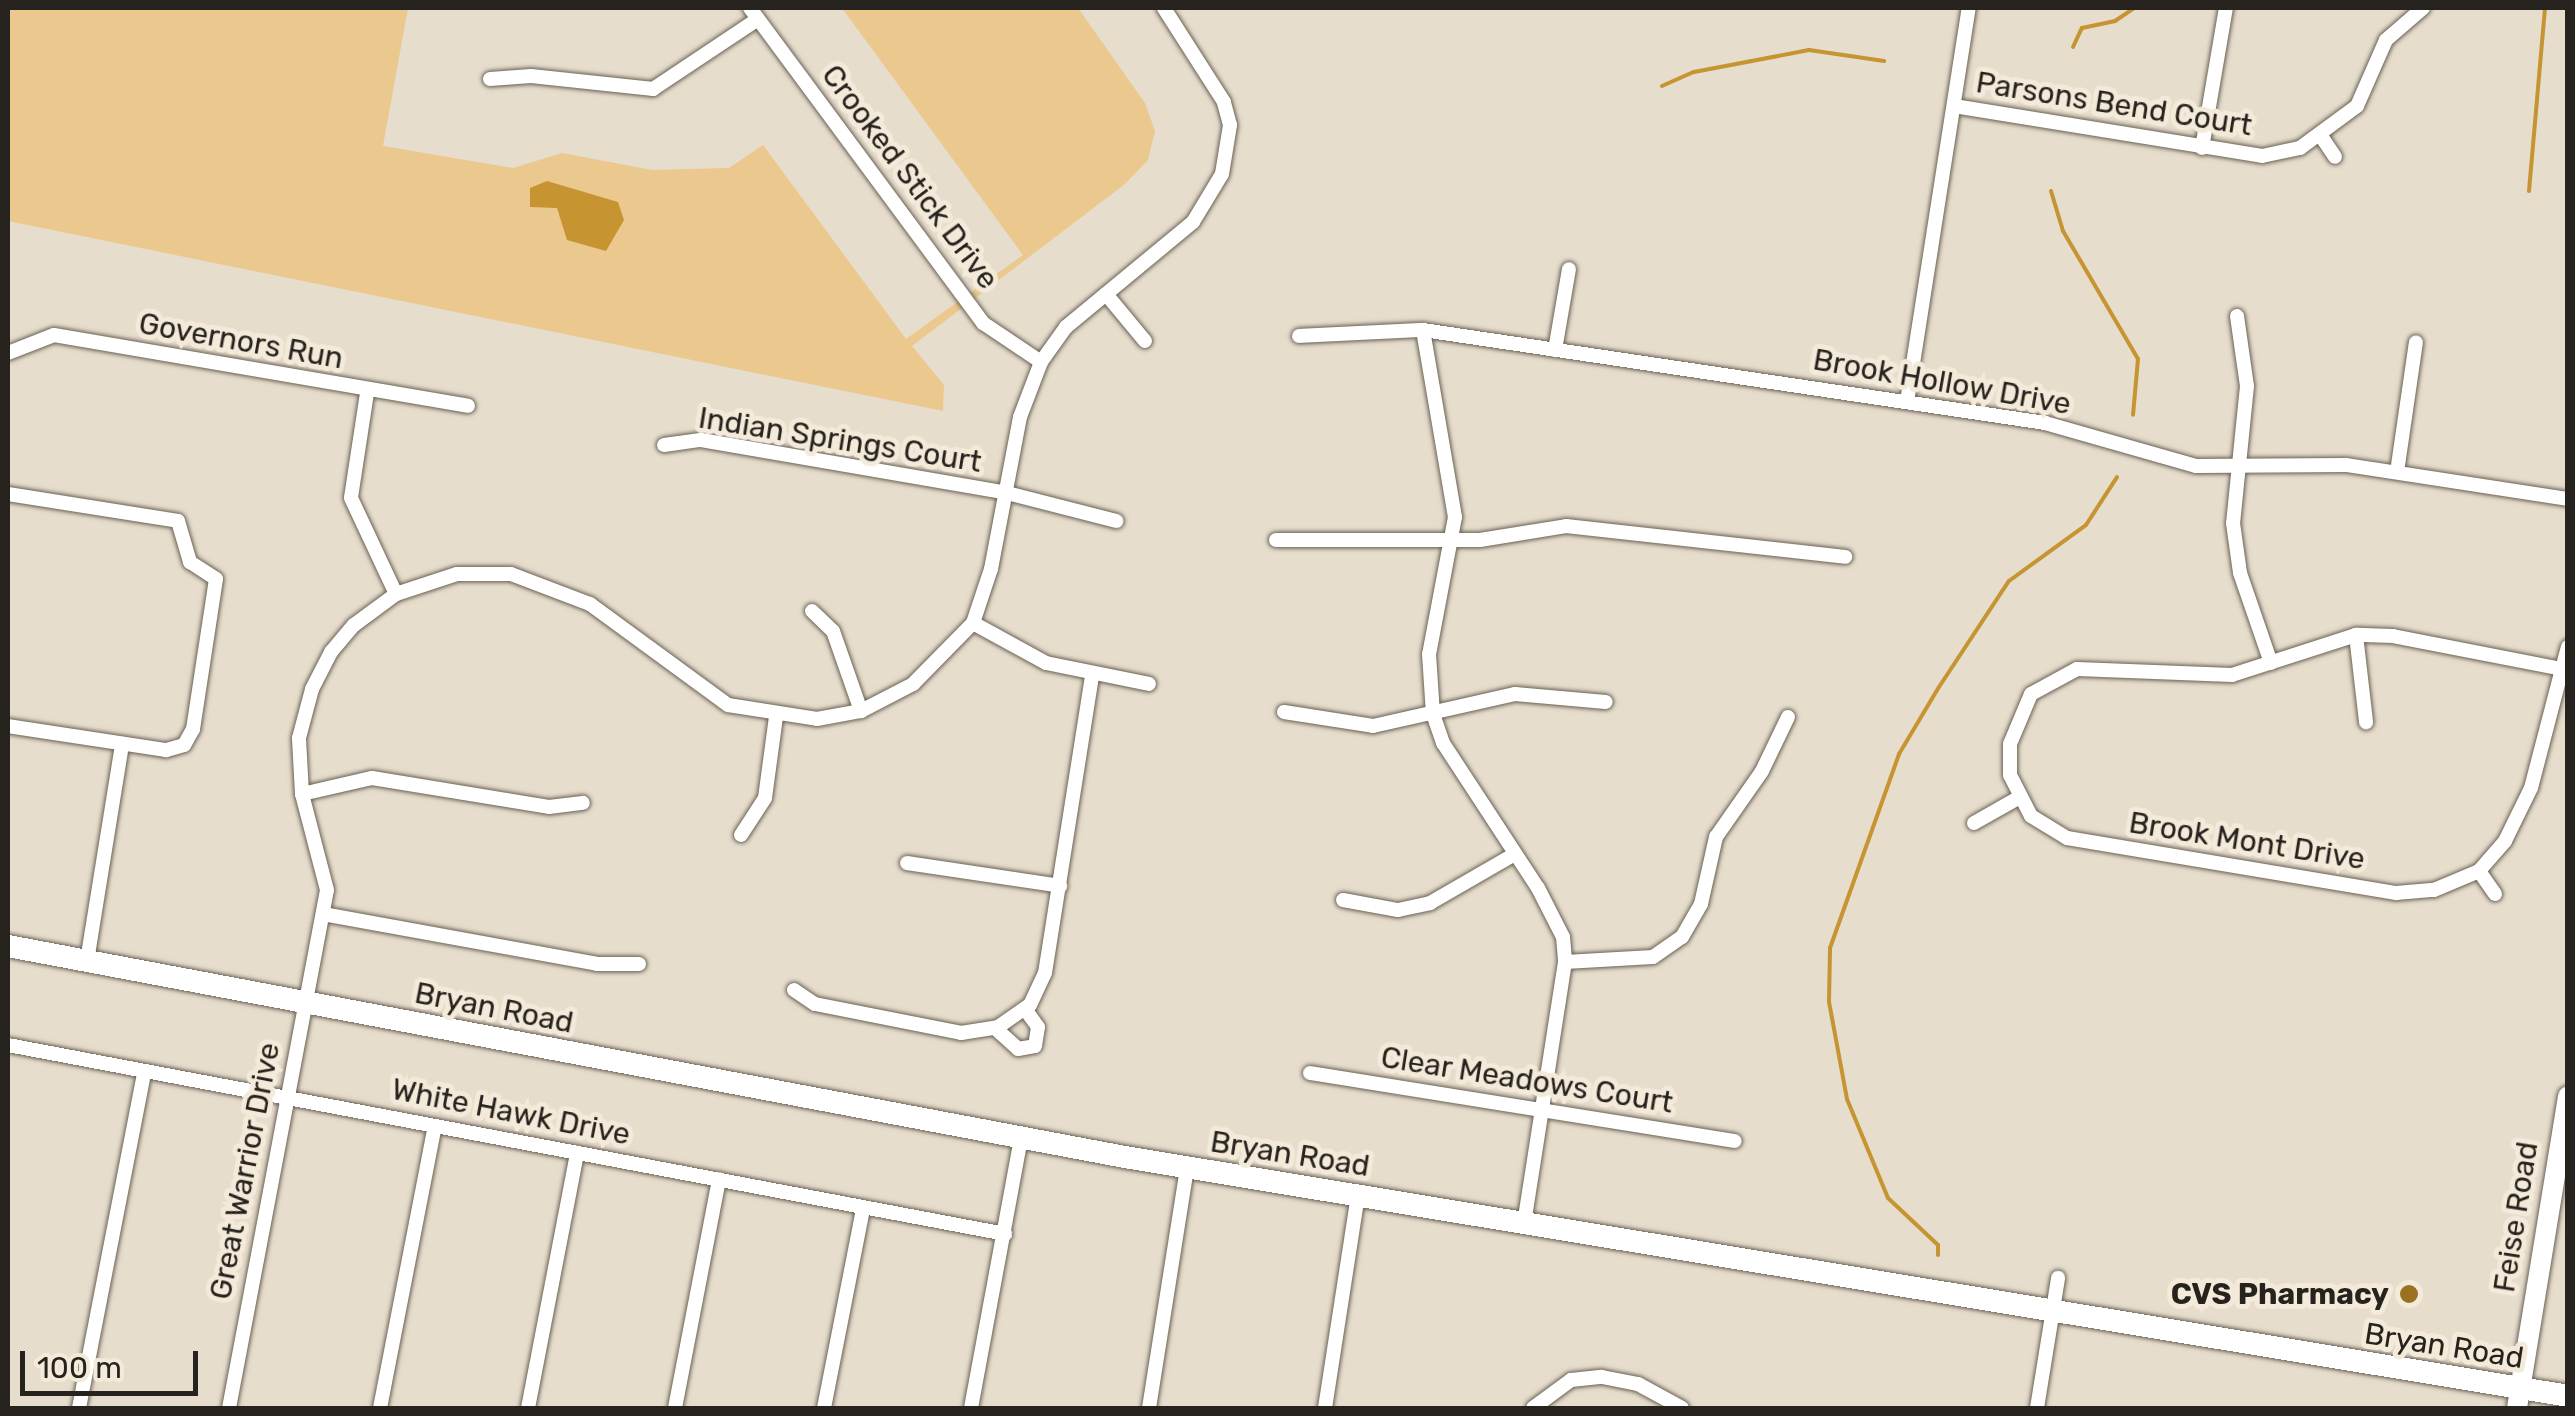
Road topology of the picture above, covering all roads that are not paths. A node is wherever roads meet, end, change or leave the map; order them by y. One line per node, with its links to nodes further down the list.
1 (1164, 8): 12 (street)
2 (1968, 8): 7 (street)
3 (2226, 8): 9 (street)
4 (2424, 8): 8 (street, Parsons Bend Court)
5 (754, 13): 6 (street); 20 (street, Crooked Stick Drive)
6 (490, 79)
7 (1954, 106): 9 (street, Parsons Bend Court); 22 (street)
8 (2321, 136): 9 (street, Parsons Bend Court); 10 (street)
9 (2202, 148)
10 (2335, 157)
11 (1569, 269): 18 (street)
12 (1106, 294): 16 (street); 20 (street)
13 (2237, 316): 25 (street)
14 (1424, 330): 15 (street, Brook Hollow Drive); 18 (street, Brook Hollow Drive); 31 (street)
15 (1299, 336)
16 (1144, 341)
17 (2416, 342): 26 (street)
18 (1555, 350): 22 (street, Brook Hollow Drive)
19 (8, 353): 21 (street, Governors Run)
20 (1041, 362): 27 (street)
21 (367, 393): 23 (street, Governors Run); 34 (street)
22 (1908, 402): 25 (street, Brook Hollow Drive)
23 (468, 406)
24 (664, 446): 27 (street, Indian Springs Court)
25 (2236, 469): 26 (street, Brook Hollow Drive); 39 (street)
26 (2397, 472): 29 (street, Brook Hollow Drive)
27 (1007, 493): 30 (street, Indian Springs Court); 36 (street)
28 (8, 494): 51 (street)
29 (2568, 499)
30 (1116, 521)
31 (1454, 539): 32 (street); 33 (street); 46 (street)
32 (1276, 540)
33 (1845, 557)
34 (396, 594): 48 (street, Great Warrior Drive); 52 (street, Great Warrior Drive)
35 (812, 611): 44 (street)
36 (974, 622): 41 (street); 44 (street)
37 (2356, 635): 39 (street); 40 (street); 49 (street)
38 (2568, 647): 40 (street)
39 (2271, 663): 53 (street)
40 (2562, 669): 59 (street)
41 (1092, 675): 42 (street); 60 (street)
42 (1149, 684)
43 (1606, 702): 46 (street)
44 (861, 711): 48 (street)
45 (1284, 712): 46 (street)
46 (1433, 714): 57 (street)
47 (1788, 716): 66 (street)
48 (776, 717): 56 (street)
49 (2366, 722)
50 (8, 726): 51 (street)
51 (122, 744): 65 (street)
52 (302, 794): 54 (street); 63 (street, Great Warrior Drive)
53 (2020, 797): 55 (street); 59 (street, Brook Mont Drive)
54 (583, 803)
55 (1974, 823)
56 (741, 835)
57 (1513, 855): 62 (street); 66 (street)
58 (907, 864): 60 (street)
59 (2479, 871): 61 (street)
60 (1060, 886): 70 (street)
61 (2495, 894)
62 (1343, 900)
63 (323, 914): 67 (street); 69 (street, Great Warrior Drive)
64 (8, 946): 65 (main road, Bryan Road)
65 (87, 962): 69 (main road, Bryan Road)
66 (1566, 962): 77 (street)
67 (639, 964)
68 (794, 990): 71 (street)
69 (306, 1003): 76 (street, Great Warrior Drive); 79 (main road, Bryan Road)
70 (1024, 1009): 71 (street); 71 (street)
71 (995, 1028)
72 (8, 1044): 73 (street, White Hawk Drive)
73 (144, 1072): 76 (street, White Hawk Drive); 92 (street)
74 (1310, 1072): 77 (street, Clear Meadows Court)
75 (2568, 1096): 91 (main road, Feise Road)
76 (287, 1098): 78 (street, White Hawk Drive); 93 (street, Great Warrior Drive)
77 (1542, 1110): 80 (street, Clear Meadows Court); 86 (street)
78 (435, 1126): 81 (street, White Hawk Drive); 94 (street)
79 (1021, 1138): 82 (main road, Bryan Road); 87 (street)
80 (1735, 1141)
81 (576, 1153): 83 (street, White Hawk Drive); 95 (street)
82 (1187, 1168): 84 (main road, Bryan Road); 99 (street)
83 (719, 1179): 85 (street, White Hawk Drive); 96 (street)
84 (1358, 1195): 86 (main road, Bryan Road); 100 (street)
85 (863, 1208): 87 (street, White Hawk Drive); 97 (street)
86 (1524, 1223): 89 (main road, Bryan Road)
87 (1005, 1234): 98 (street)
88 (2058, 1278): 89 (street)
89 (2053, 1312): 91 (main road, Bryan Road); 103 (street)
90 (2568, 1396): 91 (main road, Bryan Road)
91 (2518, 1399)
92 (79, 1408)
93 (228, 1408)
94 (380, 1408)
95 (528, 1408)
96 (676, 1408)
97 (824, 1408)
98 (971, 1408)
99 (1149, 1408)
100 (1325, 1408)
101 (1533, 1408): 102 (street)
102 (1682, 1408)
103 (2038, 1408)

